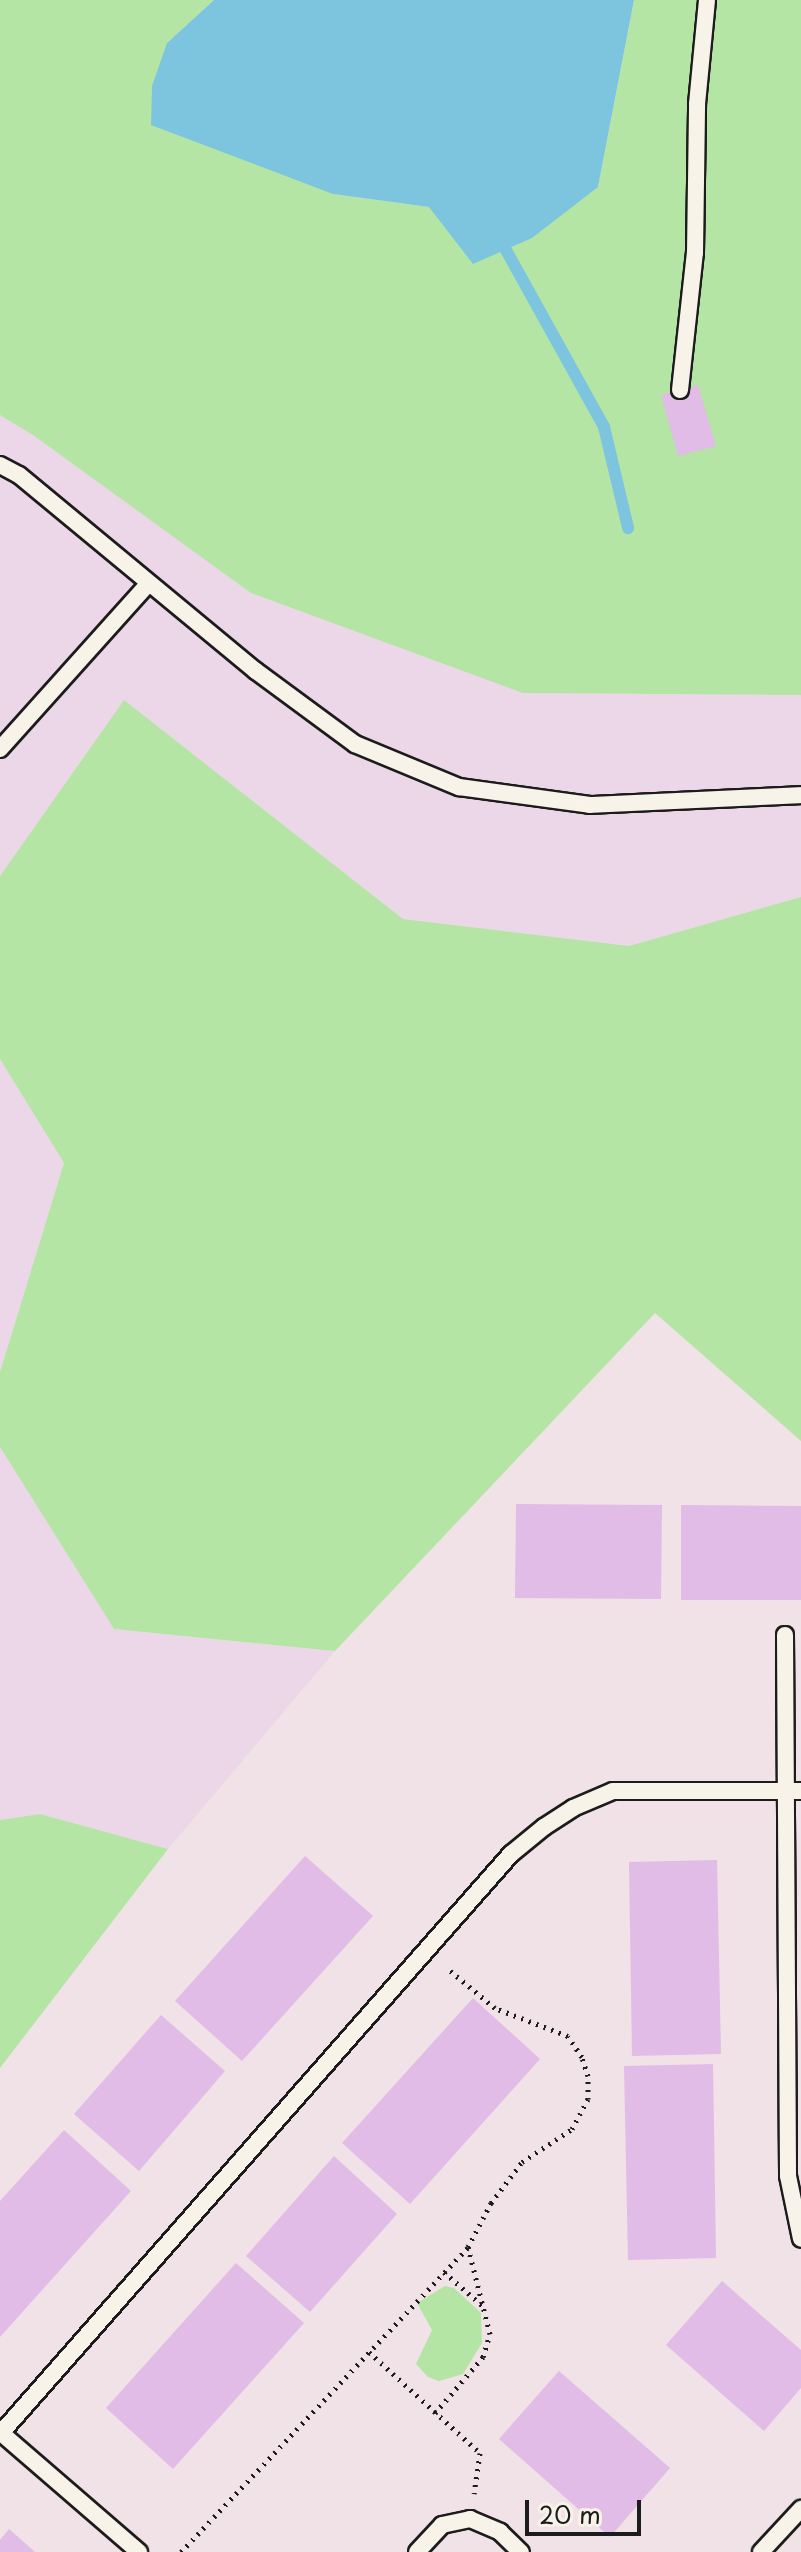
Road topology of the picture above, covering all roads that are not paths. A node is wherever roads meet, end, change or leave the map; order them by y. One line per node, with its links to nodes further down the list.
1 (707, 0): 2 (lane)
2 (680, 390)
3 (0, 465): 4 (lane)
4 (148, 584): 5 (lane); 6 (lane)
5 (0, 749)
6 (801, 795)
7 (785, 1635): 8 (lane)
8 (795, 1791): 9 (lane); 11 (lane)
9 (801, 2239)
10 (801, 2509): 14 (lane)
11 (139, 2552)
12 (417, 2552): 13 (lane)
13 (521, 2552)
14 (761, 2552)

